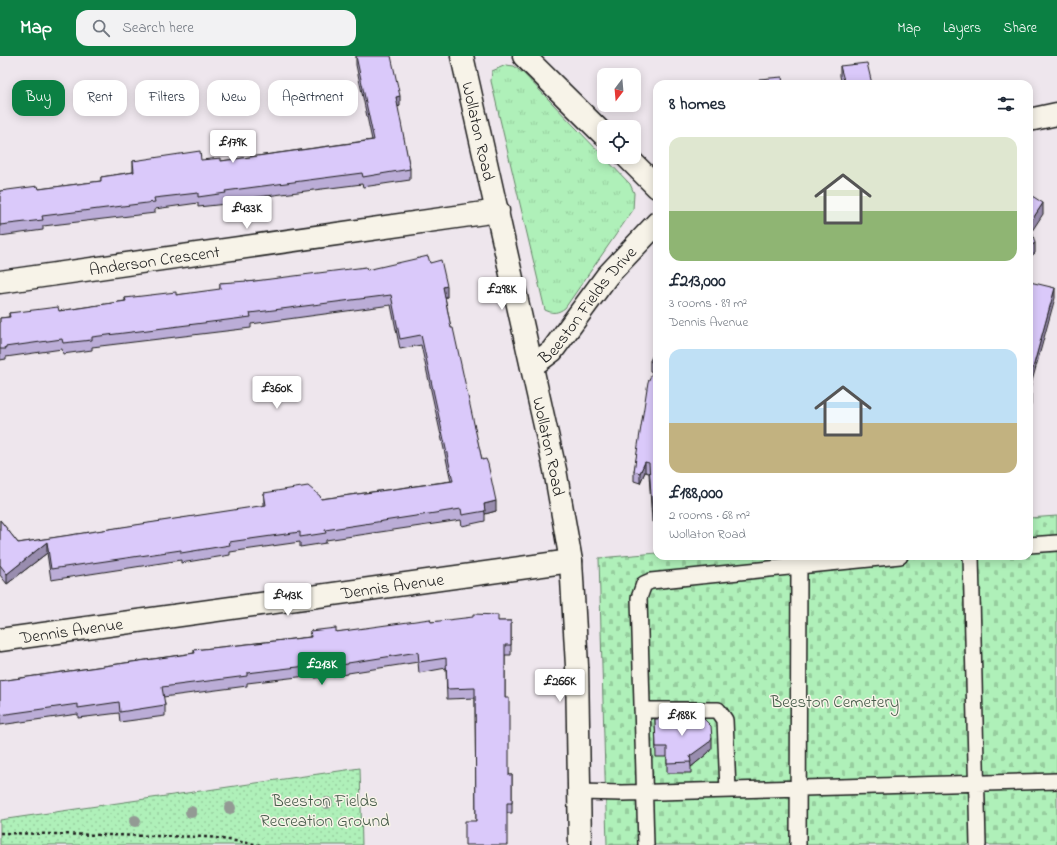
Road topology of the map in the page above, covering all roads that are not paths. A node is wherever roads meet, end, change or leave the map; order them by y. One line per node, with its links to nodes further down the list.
1 (462, 56): 8 (street, Wollaton Road)
2 (524, 56): 5 (street)
3 (1057, 114): 4 (street)
4 (1033, 119)
5 (597, 128)
6 (634, 164): 7 (street)
7 (653, 183)
8 (498, 211): 10 (street, Anderson Crescent); 11 (street, Wollaton Road)
9 (653, 227): 11 (street, Beeston Fields Drive)
10 (0, 282)
11 (532, 366): 16 (street, Wollaton Road)
12 (1057, 543): 13 (lane)
13 (1033, 545)
14 (860, 560): 17 (lane)
15 (971, 560): 21 (lane)
16 (571, 561): 18 (street, Dennis Avenue); 24 (street, Wollaton Road)
17 (799, 566): 19 (lane); 22 (lane)
18 (0, 640)
19 (642, 710): 23 (lane); 25 (lane)
20 (1057, 781): 21 (lane)
21 (977, 783): 22 (lane); 29 (lane)
22 (799, 788): 23 (lane); 28 (lane)
23 (728, 790): 25 (lane)
24 (579, 792): 25 (lane); 26 (street, Wollaton Road)
25 (645, 792): 27 (lane)
26 (580, 845)
27 (646, 845)
28 (798, 845)
29 (978, 845)

